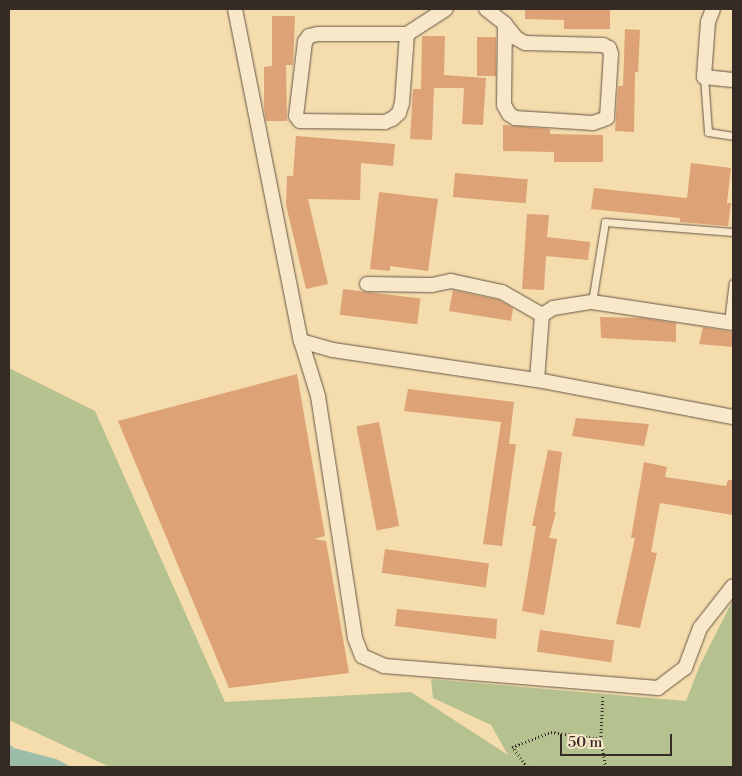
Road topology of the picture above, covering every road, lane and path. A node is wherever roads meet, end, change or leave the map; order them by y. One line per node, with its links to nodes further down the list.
1 (235, 9): 16 (street)
2 (446, 9): 6 (street)
3 (486, 9): 5 (street)
4 (713, 9): 7 (street)
5 (505, 24): 5 (street)
6 (406, 34): 6 (street)
7 (704, 77): 8 (street); 9 (lane)
8 (733, 80)
9 (733, 136)
10 (733, 232): 13 (lane)
11 (733, 283): 15 (lane)
12 (367, 284): 14 (street)
13 (592, 302): 14 (street); 15 (street)
14 (542, 315): 17 (street)
15 (730, 322)
16 (301, 341): 17 (street); 20 (street)
17 (537, 380): 18 (street)
18 (733, 417)
19 (733, 586): 20 (street)
20 (604, 684): 21 (path)
21 (601, 738): 22 (path); 23 (path)
22 (527, 767)
23 (606, 767)

